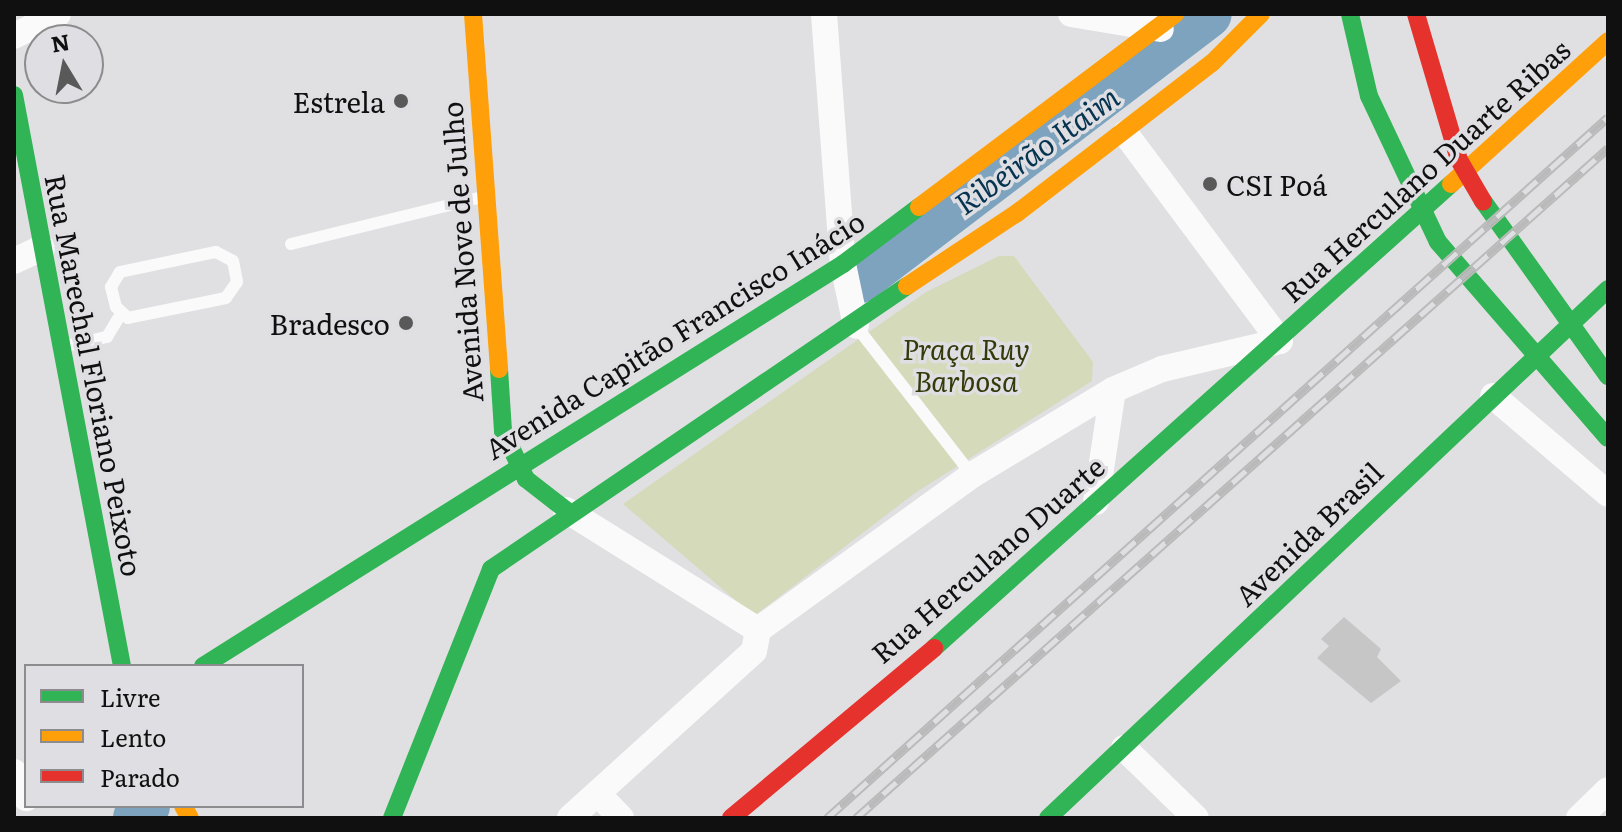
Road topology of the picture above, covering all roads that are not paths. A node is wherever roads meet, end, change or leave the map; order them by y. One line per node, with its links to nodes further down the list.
1 (58, 14): 9 (street)
2 (473, 14): 13 (main road, Avenida Nove de Julho)
3 (824, 14): 17 (street)
4 (1071, 14): 8 (street)
5 (1261, 14): 12 (main road)
6 (1350, 14): 28 (main road)
7 (1416, 14): 25 (main road)
8 (1168, 22): 17 (main road, Avenida Capitão Francisco Inácio)
9 (14, 36)
10 (1608, 41): 23 (main road, Rua Herculano Duarte Ribas)
11 (14, 95): 15 (main road, Rua Marechal Floriano Peixoto)
12 (1125, 133): 22 (main road); 23 (street)
13 (486, 197): 14 (lane); 29 (main road, Avenida Nove de Julho)
14 (291, 244)
15 (42, 248): 16 (street); 24 (main road, Rua Marechal Floriano Peixoto)
16 (14, 261)
17 (843, 264): 22 (street); 29 (main road, Avenida Capitão Francisco Inácio)
18 (1608, 289): 21 (main road, Avenida Brasil)
19 (1608, 308): 21 (main road)
20 (121, 314): 20 (lane); 24 (lane)
21 (1582, 314): 27 (main road, Avenida Brasil)
22 (856, 326): 30 (lane); 33 (main road)
23 (1280, 341): 26 (street); 32 (main road, Rua Herculano Duarte)
24 (60, 347): 35 (main road, Rua Marechal Floriano Peixoto)
25 (1608, 376)
26 (1113, 390): 30 (street); 32 (street)
27 (1493, 396): 31 (street); 37 (main road, Avenida Brasil)
28 (1608, 438)
29 (516, 465): 33 (main road); 36 (main road, Avenida Capitão Francisco Inácio)
30 (972, 475): 34 (street)
31 (1608, 494)
32 (1096, 502): 45 (main road, Rua Herculano Duarte)
33 (566, 510): 34 (street); 42 (main road)
34 (756, 641): 41 (street)
35 (122, 664)
36 (206, 664)
37 (1124, 748): 46 (main road, Avenida Brasil); 47 (street)
38 (14, 772): 40 (street)
39 (1608, 790): 48 (street)
40 (24, 794)
41 (598, 794): 43 (street); 44 (street)
42 (392, 818)
43 (570, 818)
44 (621, 818)
45 (731, 818)
46 (1048, 818)
47 (1196, 818)
48 (1579, 818)

